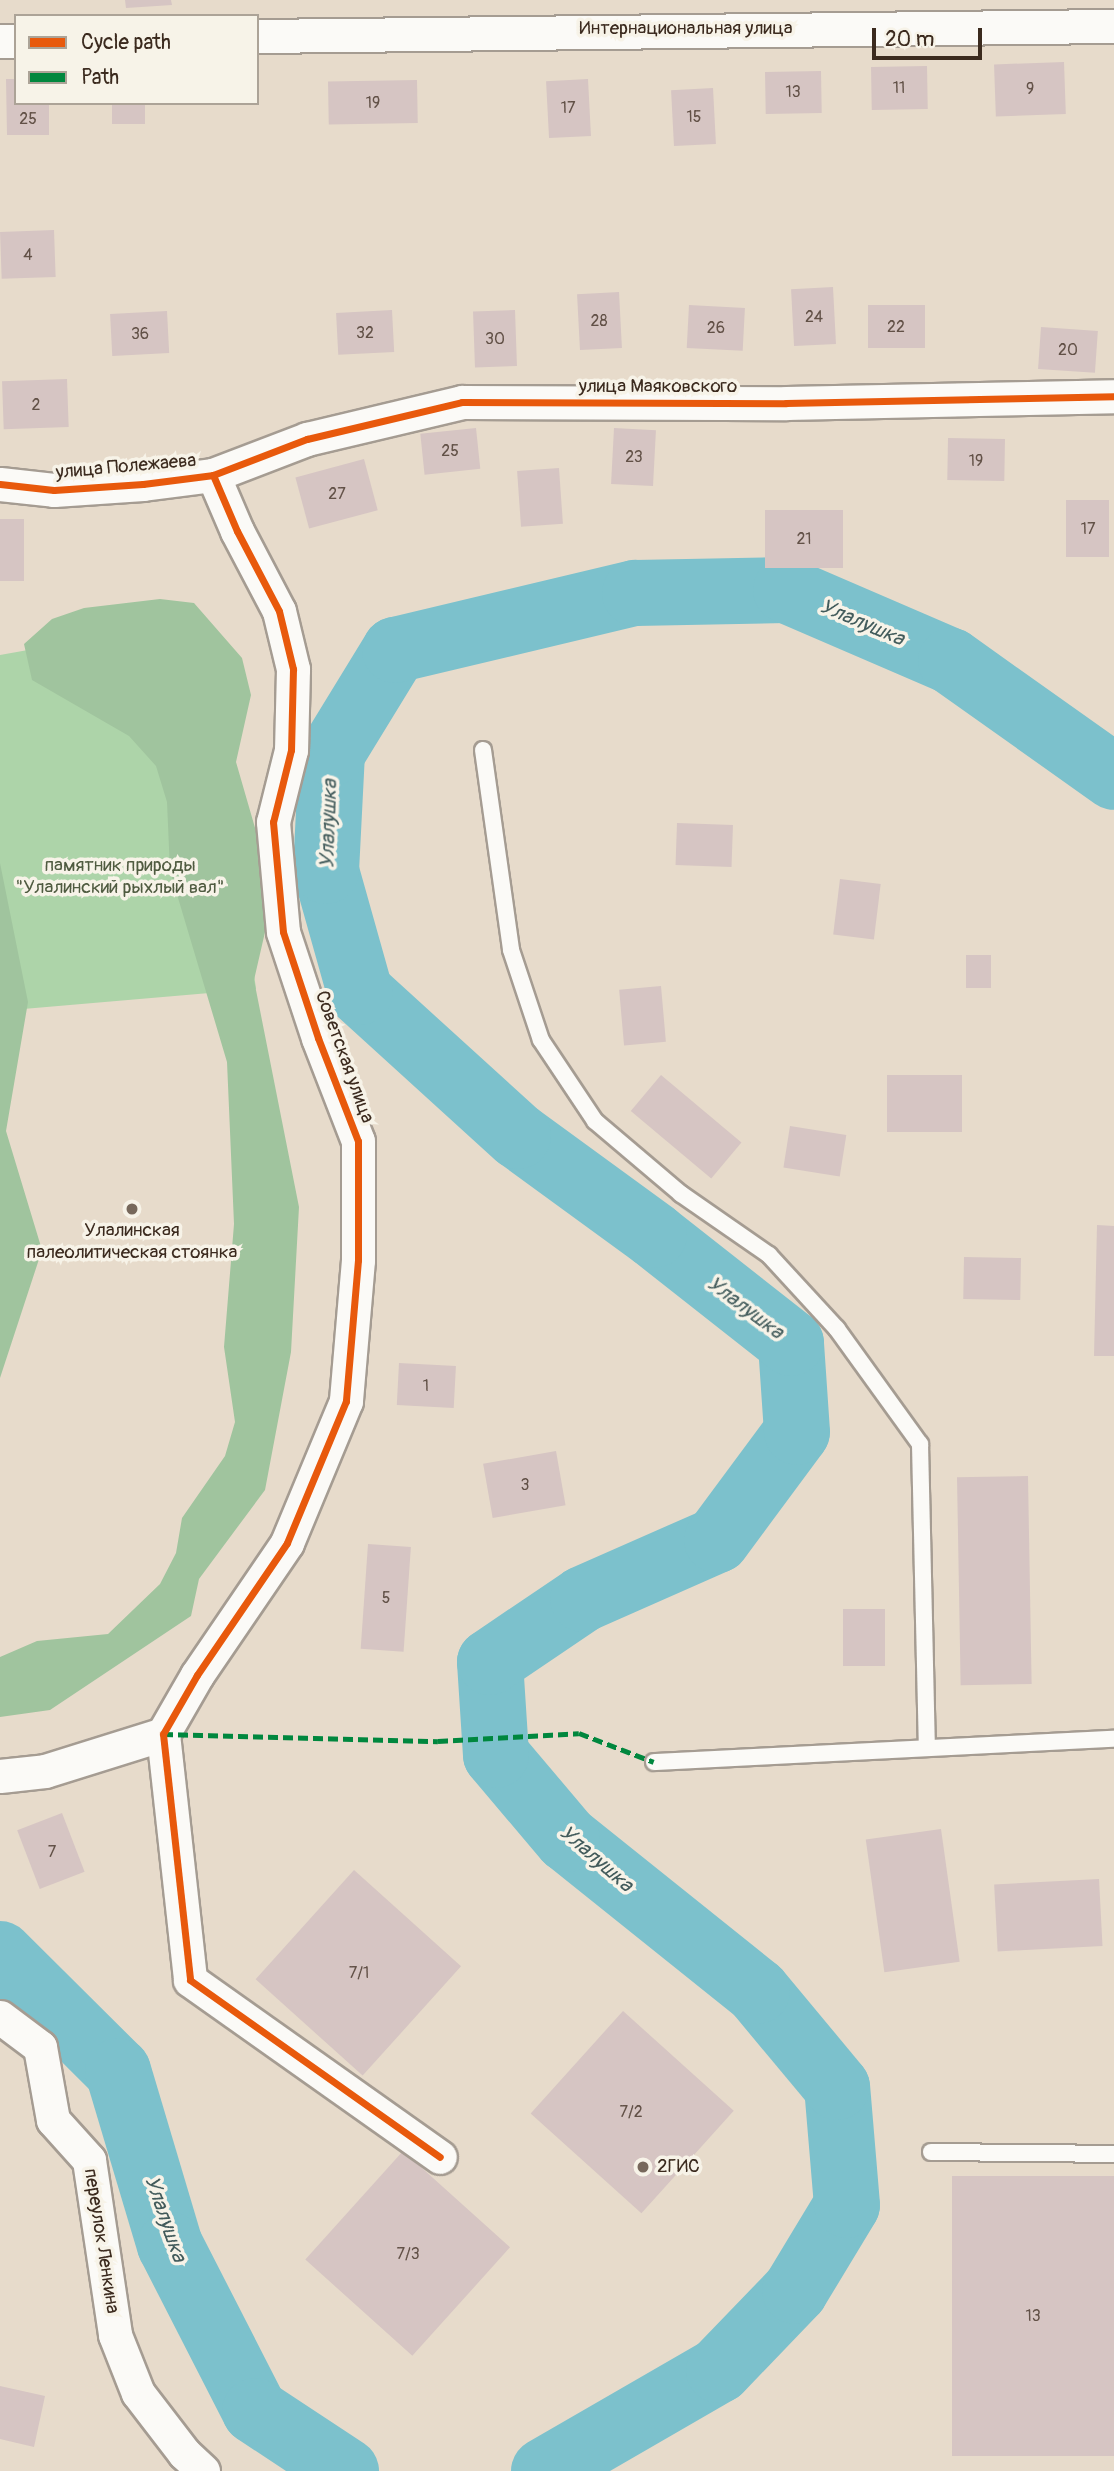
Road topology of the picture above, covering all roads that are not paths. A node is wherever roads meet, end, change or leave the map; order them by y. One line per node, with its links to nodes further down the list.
1 (1114, 26): 2 (street, Интернациональная улица)
2 (259, 36)
3 (1114, 396): 4 (street, улица Маяковского)
4 (212, 475): 5 (street, улица Полежаева); 7 (street, Советская улица)
5 (0, 484)
6 (483, 750): 9 (lane)
7 (163, 1734): 11 (street); 15 (street)
8 (1114, 1739): 9 (lane)
9 (927, 1748): 10 (lane)
10 (654, 1762)
11 (0, 1776)
12 (0, 2017): 16 (street, переулок Ленкина)
13 (931, 2152): 14 (lane)
14 (1114, 2154)
15 (440, 2157)
16 (203, 2471)

